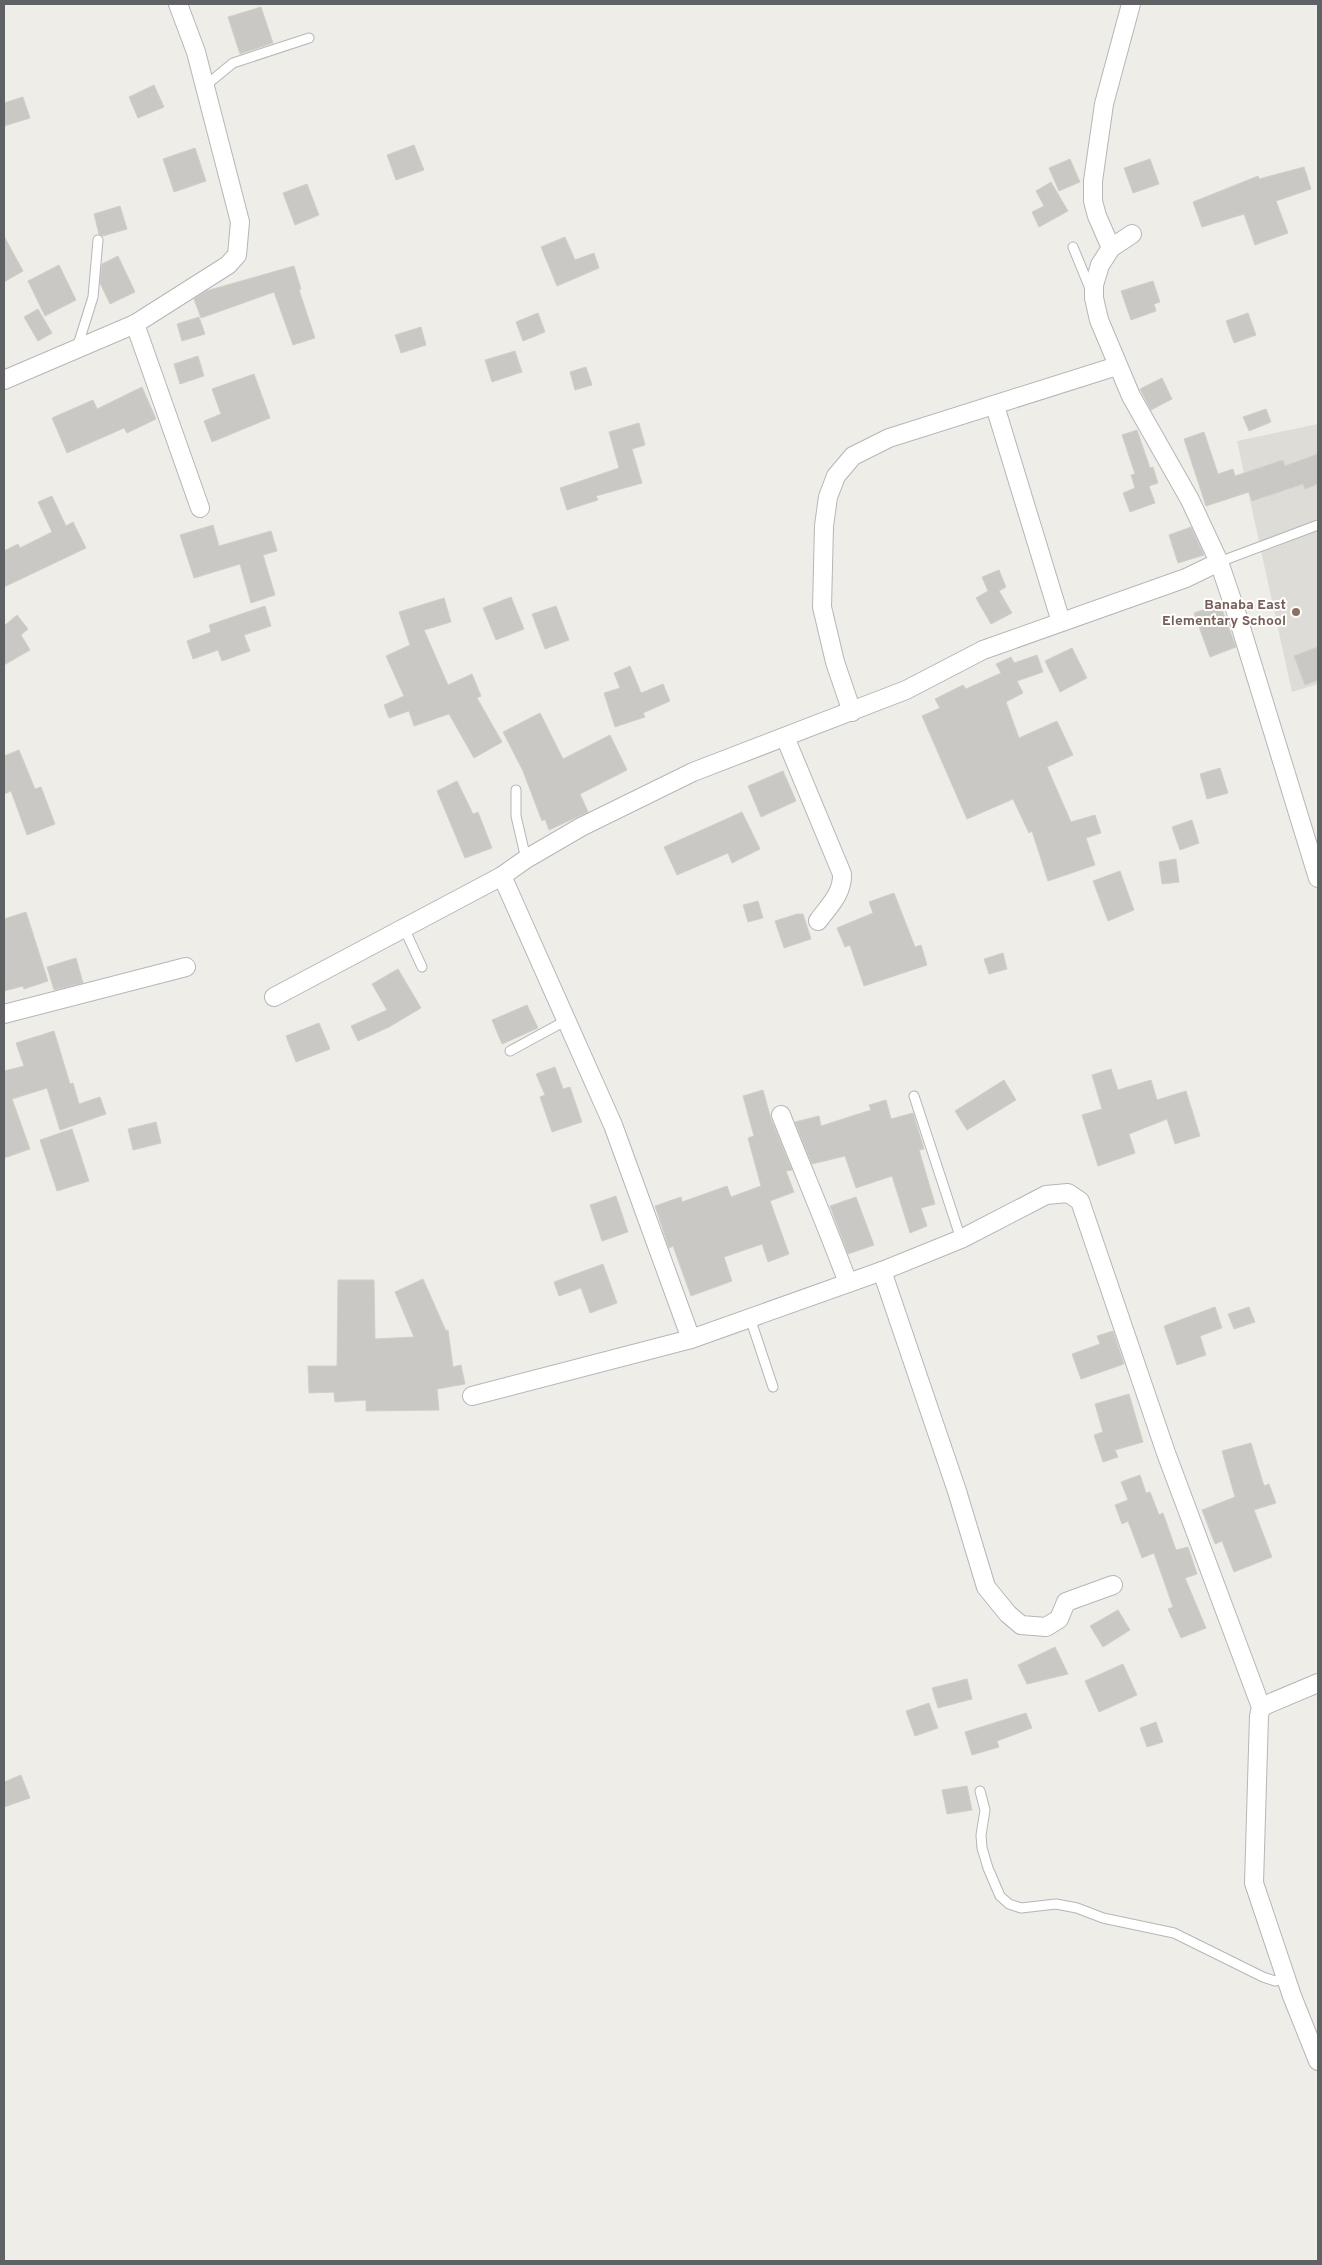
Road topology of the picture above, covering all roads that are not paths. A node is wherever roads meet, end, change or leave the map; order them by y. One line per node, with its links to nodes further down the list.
1 (178, 4): 4 (street)
2 (1131, 4): 8 (street)
3 (308, 38): 4 (lane)
4 (204, 86): 10 (street)
5 (1132, 234): 8 (street)
6 (98, 240): 11 (lane)
7 (1073, 247): 9 (lane)
8 (1111, 248): 9 (street)
9 (1094, 298): 12 (street)
10 (135, 324): 11 (street); 15 (street)
11 (77, 348): 13 (street)
12 (1117, 366): 14 (street); 17 (street)
13 (4, 380)
14 (995, 406): 18 (street); 19 (street)
15 (200, 508)
16 (1318, 525): 17 (lane)
17 (1219, 562): 18 (street); 24 (street)
18 (1061, 622): 19 (street)
19 (852, 712): 20 (street)
20 (785, 737): 22 (street); 25 (street)
21 (516, 790): 22 (lane)
22 (526, 859): 23 (street)
23 (502, 876): 26 (street); 31 (street)
24 (1318, 878)
25 (818, 921)
26 (404, 928): 28 (lane); 29 (street)
27 (186, 967): 30 (street)
28 (422, 967)
29 (274, 997)
30 (4, 1014)
31 (568, 1020): 32 (lane); 39 (street)
32 (510, 1051)
33 (914, 1096): 35 (lane)
34 (781, 1115): 37 (street)
35 (961, 1238): 36 (street); 44 (street)
36 (882, 1271): 37 (street); 42 (street)
37 (848, 1283): 38 (street)
38 (750, 1318): 39 (street); 40 (lane)
39 (691, 1339): 41 (street)
40 (773, 1387)
41 (472, 1396)
42 (1113, 1585)
43 (1318, 1683): 44 (street)
44 (1261, 1707): 46 (street)
45 (980, 1791): 46 (lane)
46 (1286, 1979): 47 (street)
47 (1318, 2061)

